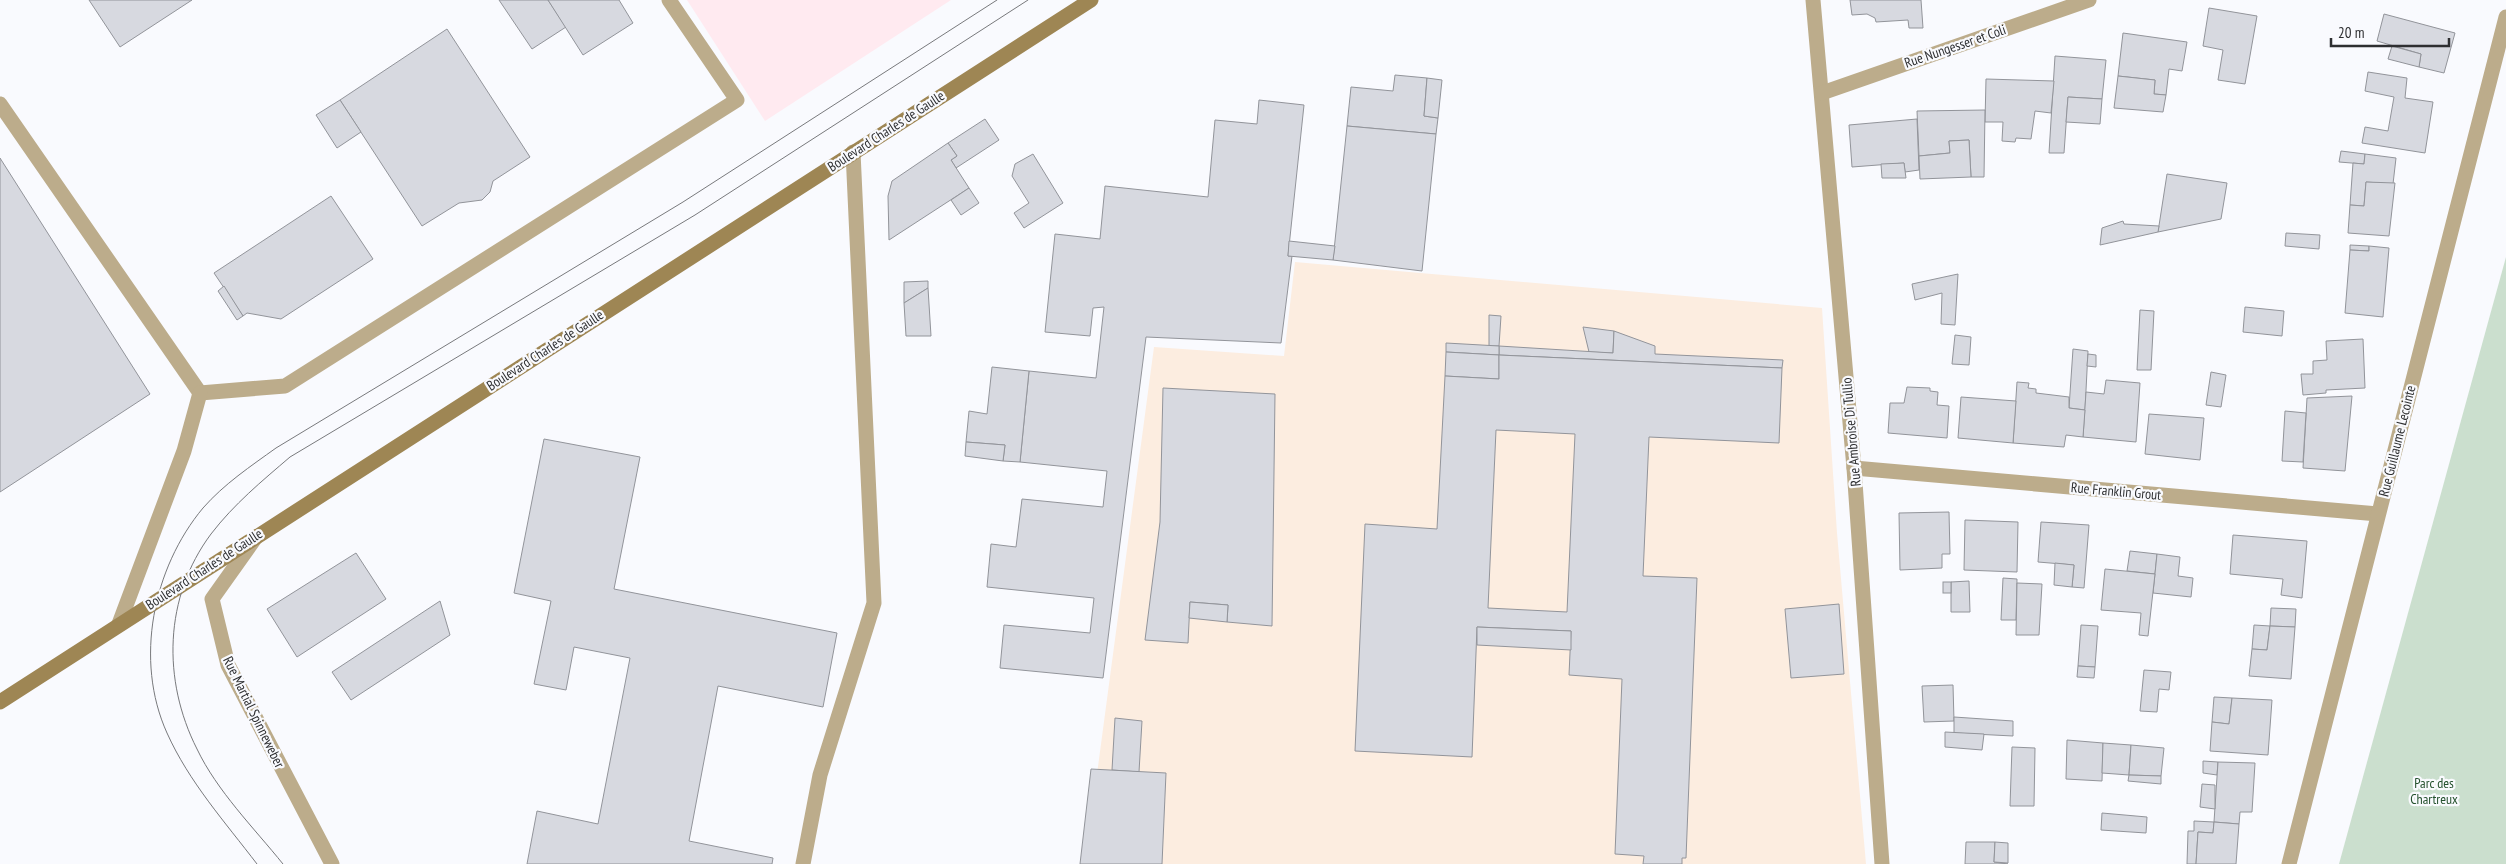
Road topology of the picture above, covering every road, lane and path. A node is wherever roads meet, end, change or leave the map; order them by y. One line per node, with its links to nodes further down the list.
1 (669, 0): 9 (street)
2 (1091, 0): 8 (street, Boulevard Charles de Gaulle)
3 (1814, 0): 6 (street, Rue Ambroise Di Tullio)
4 (2089, 0): 6 (street, Rue Nungesser et Coli)
5 (2506, 17): 11 (street, Rue Guillaume Lecointe)
6 (1822, 92): 10 (street, Rue Ambroise Di Tullio)
7 (0, 104): 9 (street)
8 (853, 152): 12 (street, Boulevard Charles de Gaulle); 16 (street)
9 (200, 393): 13 (street)
10 (1854, 468): 11 (street, Rue Franklin Grout); 17 (street, Rue Ambroise Di Tullio)
11 (2378, 514): 18 (street, Rue Guillaume Lecointe)
12 (258, 534): 13 (street, Boulevard Charles de Gaulle); 15 (street, Rue Martial Spinneweber)
13 (119, 624): 14 (street, Boulevard Charles de Gaulle)
14 (0, 702)
15 (332, 864)
16 (803, 864)
17 (1882, 864)
18 (2289, 864)

